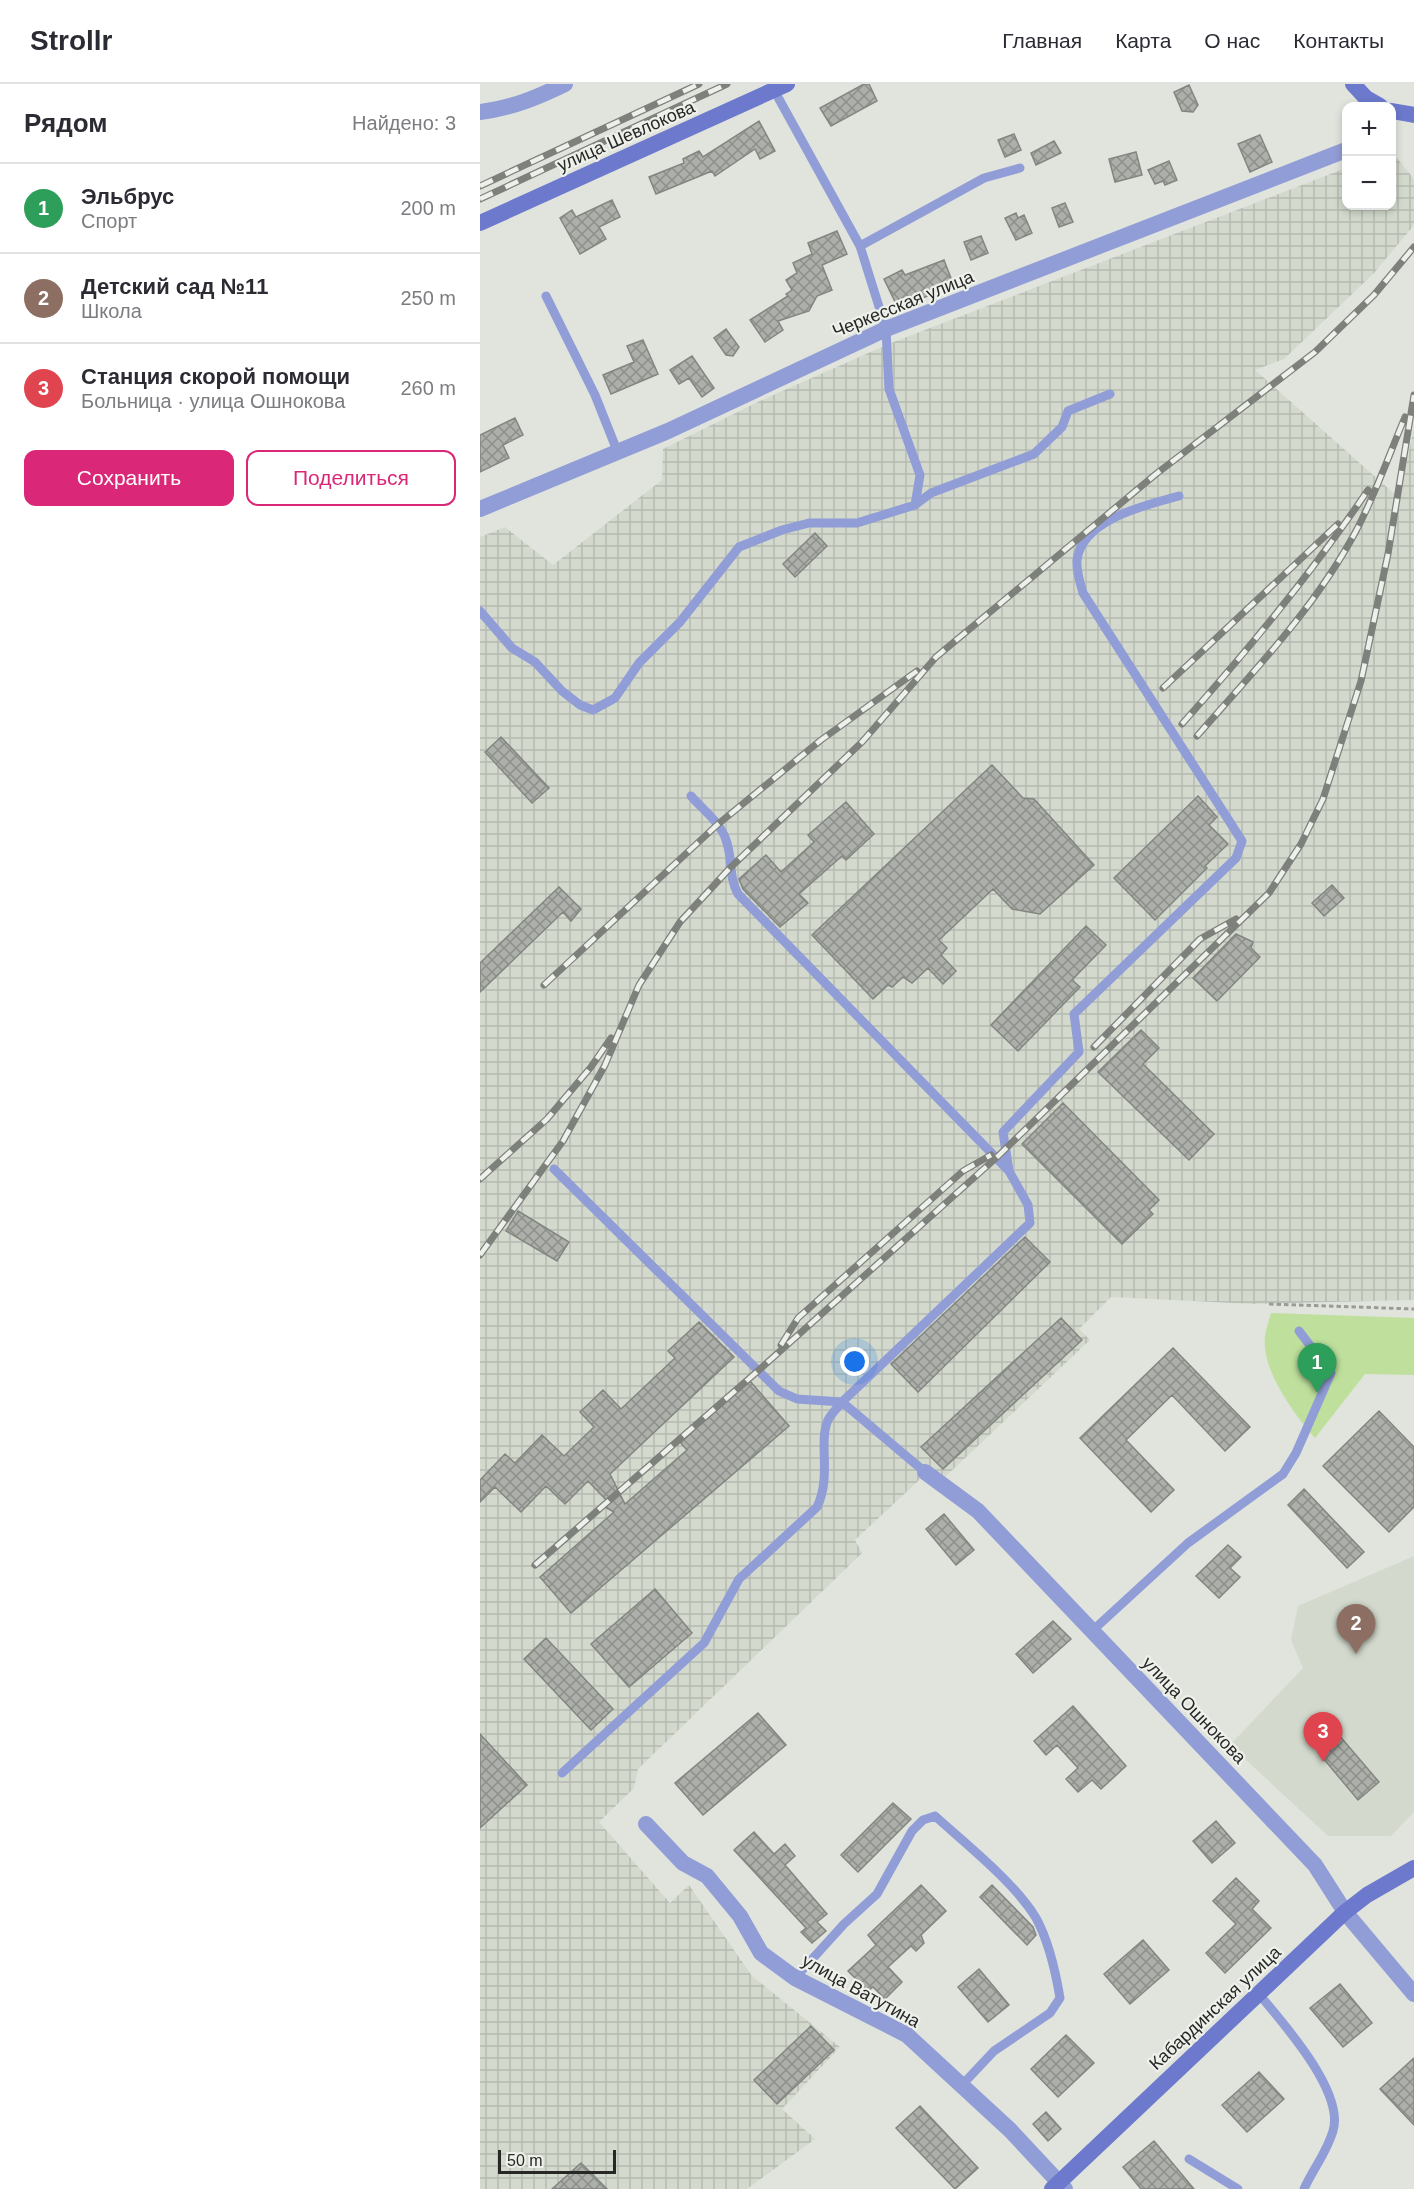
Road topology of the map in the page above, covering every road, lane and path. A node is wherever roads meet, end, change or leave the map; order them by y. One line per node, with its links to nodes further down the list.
1 (565, 84): 5 (street)
2 (1353, 84): 4 (main road)
3 (781, 87): 10 (main road, улица Шевлокова); 11 (lane)
4 (1373, 102)
5 (480, 112)
6 (1396, 112): 7 (main road)
7 (1414, 115)
8 (1342, 152): 13 (street, Черкесская улица)
9 (1020, 168): 11 (lane)
10 (480, 223)
11 (860, 246): 13 (lane)
12 (546, 296): 15 (lane)
13 (886, 329): 15 (street, Черкесская улица); 17 (lane)
14 (1110, 394): 17 (lane)
15 (618, 453): 18 (street, Черкесская улица)
16 (1179, 496): 22 (lane)
17 (915, 505): 19 (lane)
18 (480, 509)
19 (480, 611)
20 (691, 796): 22 (lane)
21 (554, 1169): 26 (lane)
22 (1009, 1171): 26 (lane)
23 (1269, 1304): 24 (path)
24 (1414, 1309)
25 (1299, 1331): 28 (lane)
26 (843, 1402): 27 (lane); 29 (lane)
27 (925, 1472): 28 (street, улица Ошнокова)
28 (1091, 1632): 32 (street, улица Ошнокова)
29 (562, 1773)
30 (646, 1824): 33 (street, улица Ватутина)
31 (1414, 1868): 32 (main road, Кабардинская улица)
32 (1345, 1912): 34 (main road, Кабардинская улица); 35 (street, улица Ошнокова)
33 (795, 1978): 36 (street, улица Ватутина); 36 (lane)
34 (1258, 1994): 38 (main road, Кабардинская улица); 40 (lane)
35 (1414, 1994)
36 (962, 2085): 38 (street, улица Ватутина)
37 (1189, 2159): 39 (lane)
38 (1059, 2187)
39 (1238, 2189)
40 (1304, 2189)

